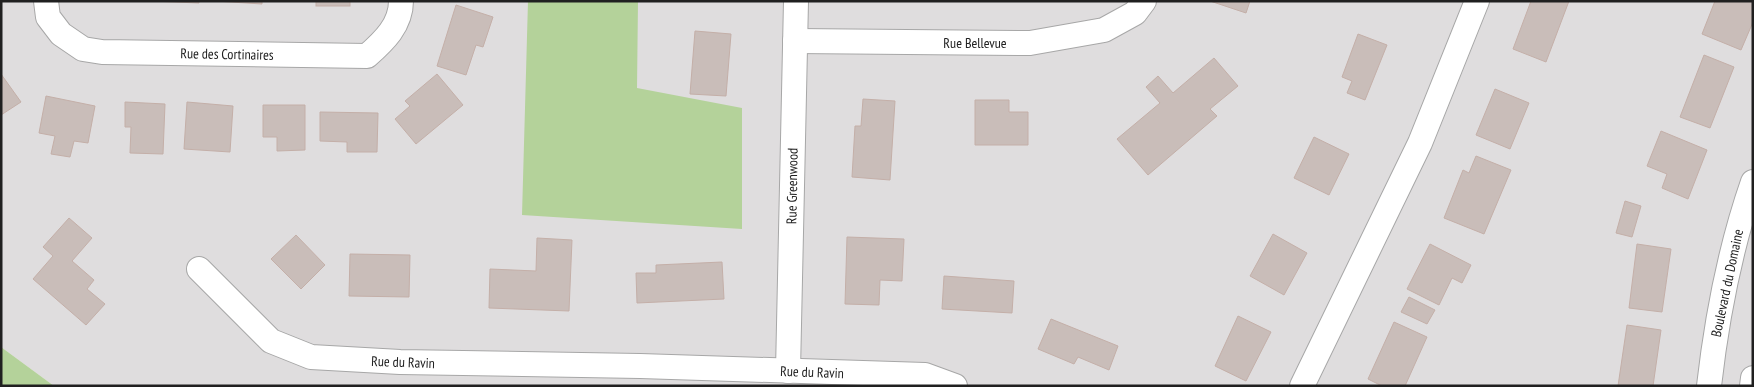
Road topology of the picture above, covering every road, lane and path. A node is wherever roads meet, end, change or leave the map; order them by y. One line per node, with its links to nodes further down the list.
1 (46, 1): 2 (street, Rue des Cortinaires)
2 (402, 1)
3 (796, 1): 6 (street, Rue Greenwood)
4 (1144, 1): 6 (street, Rue Bellevue)
5 (1477, 1): 15 (street)
6 (795, 42): 10 (street, Rue Greenwood)
7 (1753, 182): 16 (street, Boulevard du Domaine)
8 (199, 269): 9 (street, Rue du Ravin)
9 (640, 366): 10 (street, Rue du Ravin); 13 (street)
10 (788, 371): 12 (street, Rue du Ravin)
11 (1753, 378): 17 (street)
12 (917, 380): 14 (street, Rue du Ravin)
13 (655, 386)
14 (956, 386)
15 (1302, 386)
16 (1709, 386)
17 (1752, 386)

